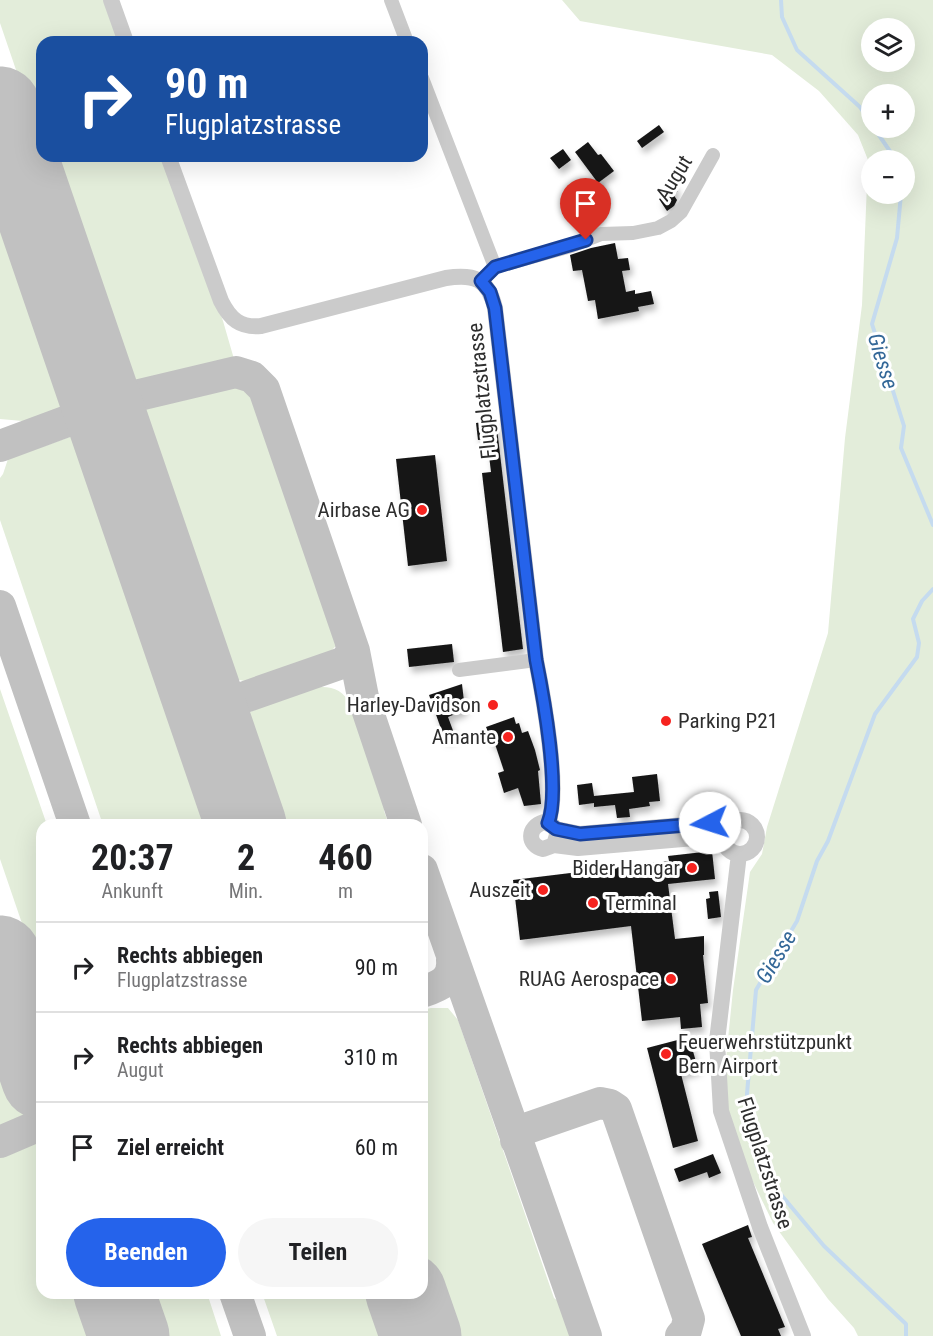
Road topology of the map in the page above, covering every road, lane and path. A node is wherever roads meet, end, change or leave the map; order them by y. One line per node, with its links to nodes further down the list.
1 (111, 0): 3 (street)
2 (391, 0): 4 (street)
3 (124, 36)
4 (405, 36)
5 (428, 94): 8 (street)
6 (713, 154): 8 (street, Augut)
7 (170, 162): 9 (street)
8 (495, 267): 9 (street)
9 (481, 281): 10 (street, Flugplatzstrasse)
10 (536, 660): 11 (street); 13 (street, Flugplatzstrasse)
11 (459, 670)
12 (731, 821): 13 (street); 14 (street); 15 (street)
13 (553, 832): 14 (street)
14 (723, 843): 15 (street)
15 (739, 854): 16 (street, Flugplatzstrasse)
16 (803, 1336)

